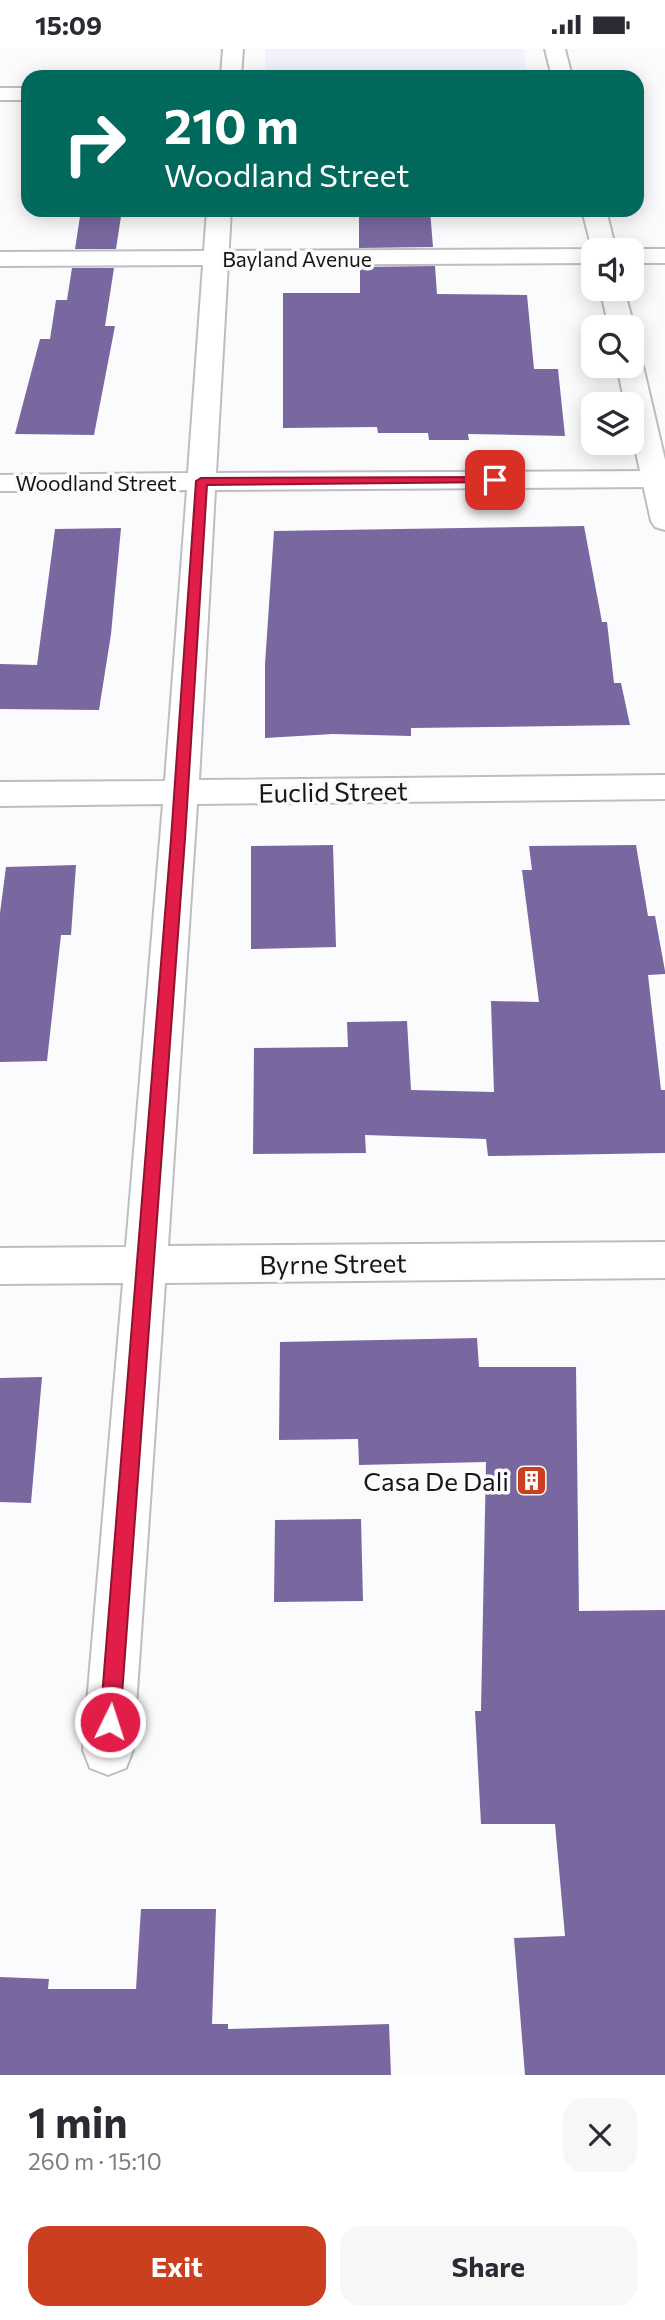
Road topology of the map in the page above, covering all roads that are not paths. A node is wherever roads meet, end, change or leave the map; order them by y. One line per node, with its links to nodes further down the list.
1 (233, 49): 3 (street)
2 (555, 49): 4 (street)
3 (232, 70)
4 (560, 70)
5 (21, 94): 6 (street)
6 (0, 95)
7 (218, 217): 13 (street)
8 (596, 217): 9 (street)
9 (601, 238)
10 (581, 256): 13 (street, Bayland Avenue)
11 (644, 256): 12 (street)
12 (665, 256)
13 (215, 258): 14 (street, Bayland Avenue); 17 (street)
14 (0, 259)
15 (632, 378): 16 (street)
16 (655, 479): 17 (street, Woodland Street); 19 (street)
17 (201, 481): 18 (street, Woodland Street); 21 (street)
18 (0, 483)
19 (665, 521)
20 (665, 787): 21 (street, Euclid Street)
21 (181, 793): 22 (street, Euclid Street); 24 (street)
22 (0, 794)
23 (665, 1260): 24 (street, Byrne Street)
24 (144, 1265): 25 (street, Byrne Street); 26 (street)
25 (0, 1266)
26 (108, 1750)

